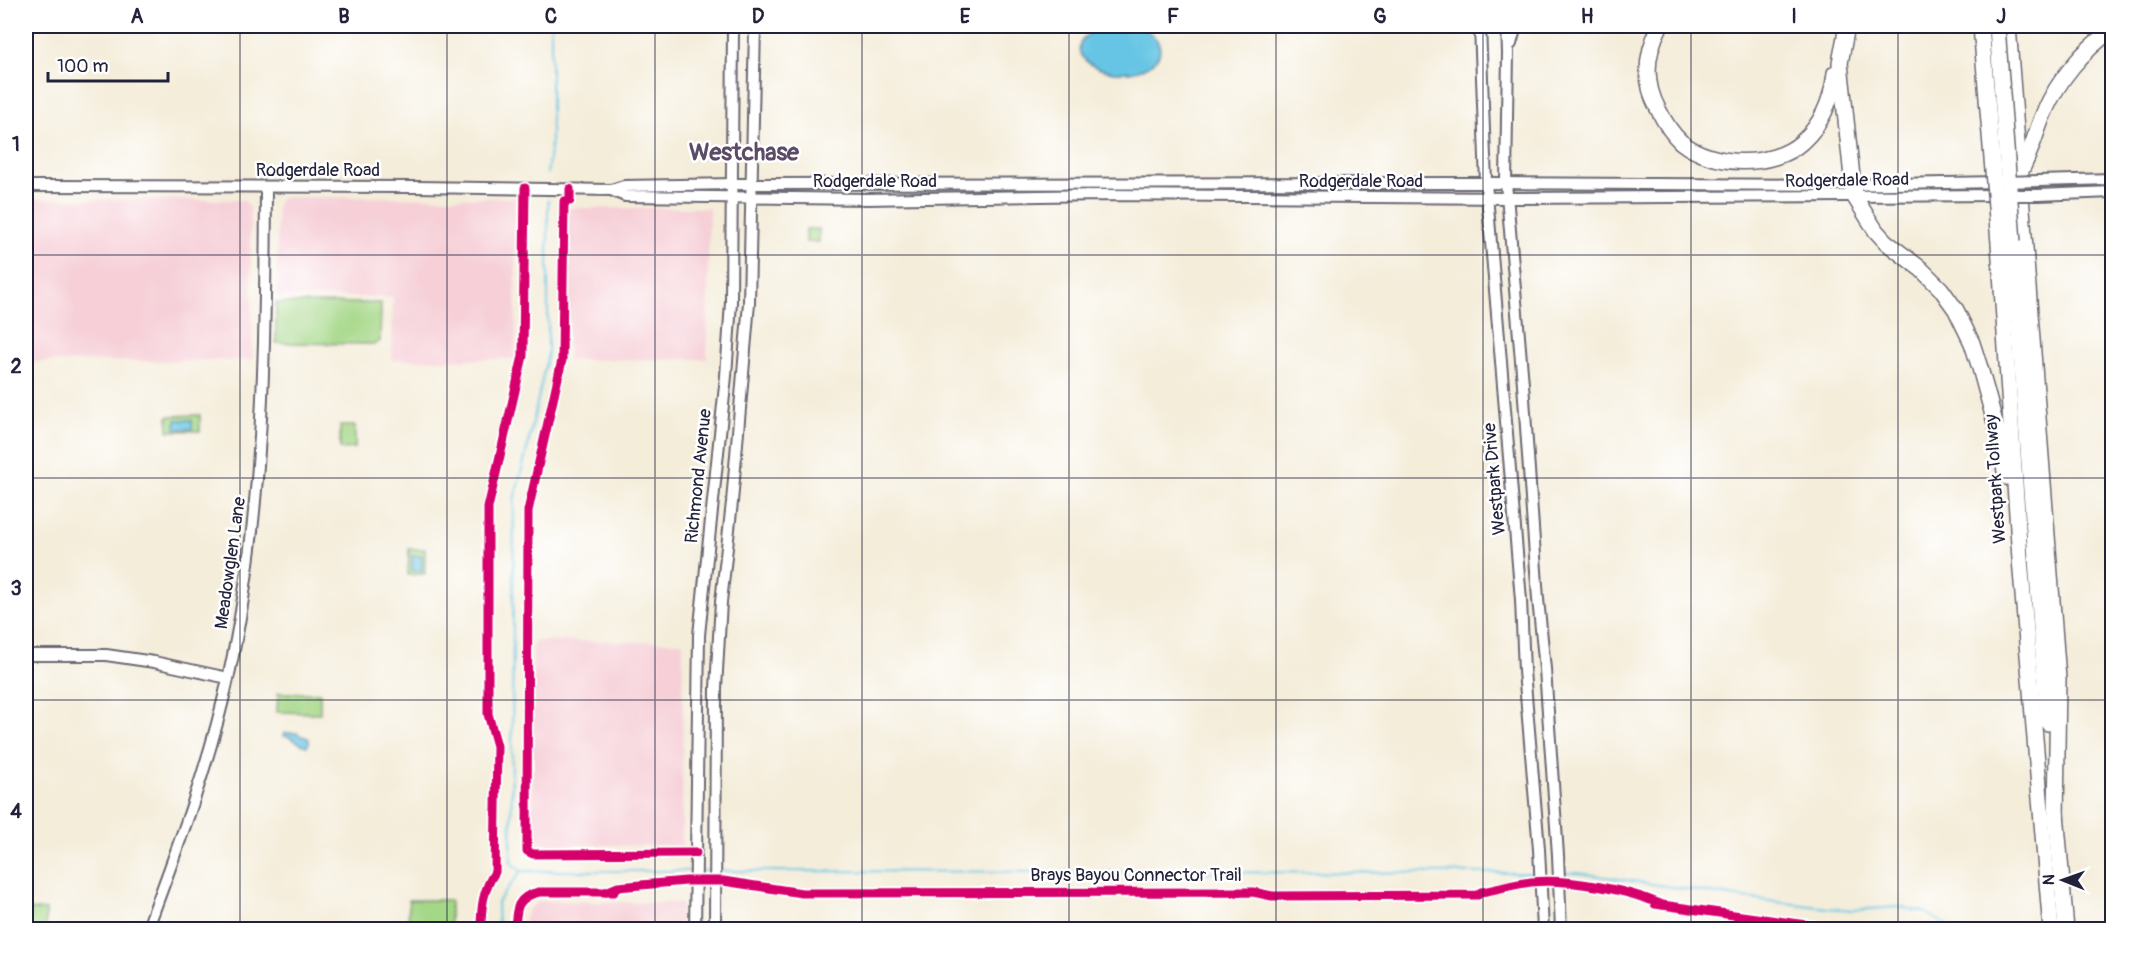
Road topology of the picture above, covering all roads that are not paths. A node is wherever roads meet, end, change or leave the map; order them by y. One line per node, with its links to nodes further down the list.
1 (733, 26): 20 (street, Richmond Avenue)
2 (755, 26): 21 (street, Richmond Avenue)
3 (1480, 26): 18 (street, Westpark Drive)
4 (1506, 26): 12 (street, Westpark Drive)
5 (1516, 26): 12 (street)
6 (1660, 26): 13 (highway)
7 (1847, 26): 13 (highway)
8 (1981, 26): 42 (highway, Westpark Tollway, bridge)
9 (1997, 26): 42 (highway, Westpark Tollway, bridge)
10 (2008, 26): 14 (highway)
11 (2112, 30): 14 (highway)
12 (1508, 53): 19 (street, Westpark Drive)
13 (1840, 63): 29 (highway)
14 (2019, 174): 56 (highway)
15 (2110, 179): 29 (street, Rodgerdale Road, bridge); 31 (street)
16 (1003, 183): 17 (street, Rodgerdale Road); 22 (street, Rodgerdale Road); 33 (street)
17 (1103, 183): 23 (street, Rodgerdale Road); 32 (street)
18 (1486, 183): 19 (street, Rodgerdale Road); 24 (street, Rodgerdale Road); 38 (street, Westpark Drive)
19 (1506, 183): 25 (street, Rodgerdale Road); 39 (street, Westpark Drive)
20 (733, 184): 21 (street, Rodgerdale Road); 28 (street, Rodgerdale Road); 34 (street, Richmond Avenue)
21 (752, 184): 22 (street, Rodgerdale Road); 35 (street, Richmond Avenue)
22 (871, 184): 41 (street)
23 (1226, 184): 24 (street, Rodgerdale Road); 36 (street)
24 (1337, 184): 37 (street)
25 (1729, 185): 29 (street, Rodgerdale Road); 40 (street)
26 (26, 186): 27 (street, Rodgerdale Road)
27 (266, 187): 28 (street, Rodgerdale Road); 51 (street, Meadowglen Lane)
28 (612, 190): 34 (street, Rodgerdale Road)
29 (1852, 190): 31 (street, Rodgerdale Road, bridge); 40 (street, Rodgerdale Road); 49 (highway)
30 (2112, 192): 31 (street, Rodgerdale Road)
31 (2056, 194)
32 (1103, 195): 33 (street, Rodgerdale Road); 36 (street, Rodgerdale Road)
33 (1003, 196): 41 (street, Rodgerdale Road)
34 (732, 197): 35 (street, Rodgerdale Road); 43 (street, Richmond Avenue)
35 (751, 197): 41 (street, Rodgerdale Road); 44 (street, Richmond Avenue)
36 (1226, 197): 37 (street, Rodgerdale Road)
37 (1337, 198): 38 (street, Rodgerdale Road)
38 (1487, 198): 39 (street, Rodgerdale Road); 61 (street, Westpark Drive)
39 (1508, 198): 40 (street, Rodgerdale Road); 62 (street, Westpark Drive)
40 (1728, 198)
41 (867, 199)
42 (2006, 242): 49 (highway, Westpark Tollway); 56 (highway, Westpark Tollway)
43 (731, 302): 44 (street); 45 (street, Richmond Avenue)
44 (749, 303): 46 (street, Richmond Avenue)
45 (721, 423): 46 (street); 47 (street, Richmond Avenue)
46 (739, 425): 48 (street, Richmond Avenue)
47 (707, 545): 48 (street); 52 (street, Richmond Avenue)
48 (728, 547): 53 (street, Richmond Avenue)
49 (2020, 559): 57 (highway, Westpark Tollway)
50 (26, 655): 51 (street)
51 (228, 678): 58 (street, Meadowglen Lane)
52 (698, 681): 53 (street); 54 (street, Richmond Avenue)
53 (716, 688): 55 (street, Richmond Avenue)
54 (696, 789): 55 (street); 59 (street, Richmond Avenue)
55 (716, 789): 60 (street, Richmond Avenue)
56 (2056, 820): 57 (highway, Westpark Tollway)
57 (2059, 929)
58 (147, 930)
59 (695, 930)
60 (715, 930)
61 (1542, 930)
62 (1561, 930)

